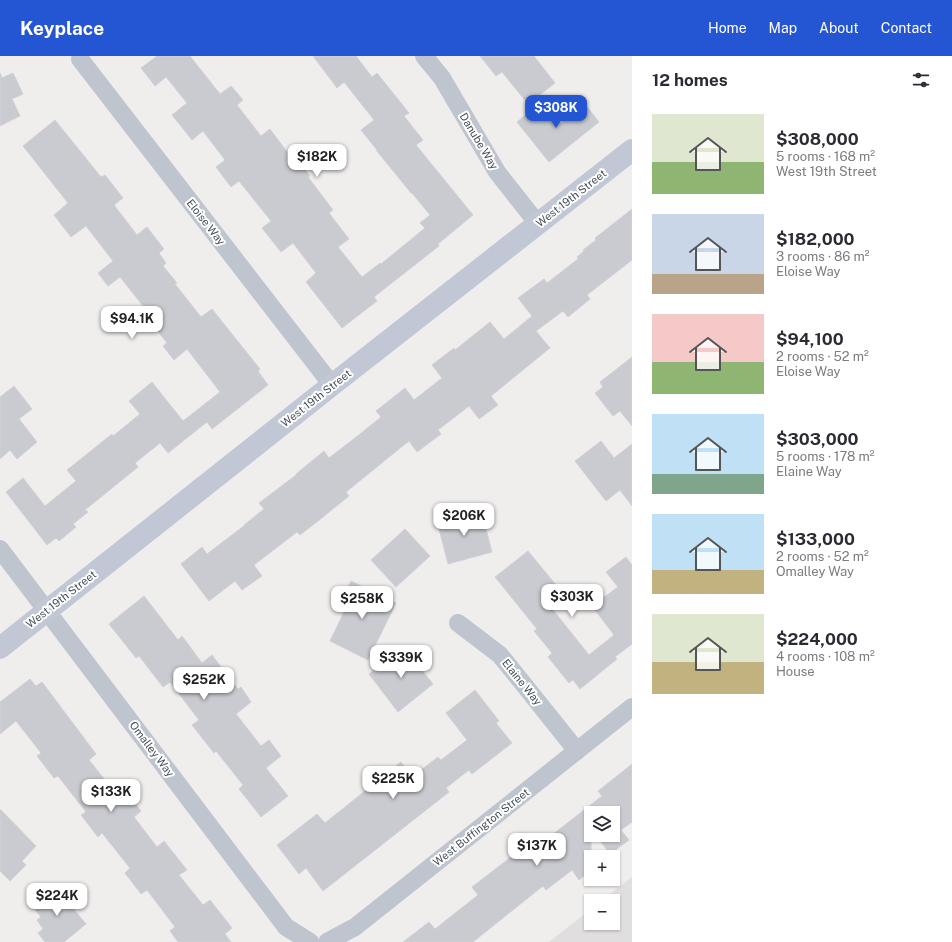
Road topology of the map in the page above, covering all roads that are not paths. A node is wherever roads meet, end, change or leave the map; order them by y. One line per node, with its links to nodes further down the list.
1 (424, 56): 4 (street, Danube Way)
2 (80, 60): 5 (street, Eloise Way)
3 (632, 150): 4 (main road, West 19th Street)
4 (538, 224): 5 (main road, West 19th Street)
5 (332, 385): 7 (main road, West 19th Street)
6 (0, 550): 7 (street, Omalley Way)
7 (47, 610): 9 (main road, West 19th Street); 12 (street, Omalley Way)
8 (458, 623): 11 (street, Elaine Way)
9 (0, 648)
10 (632, 707): 11 (street, West Buffington Street)
11 (577, 751): 13 (street, West Buffington Street)
12 (310, 942)
13 (327, 942)

